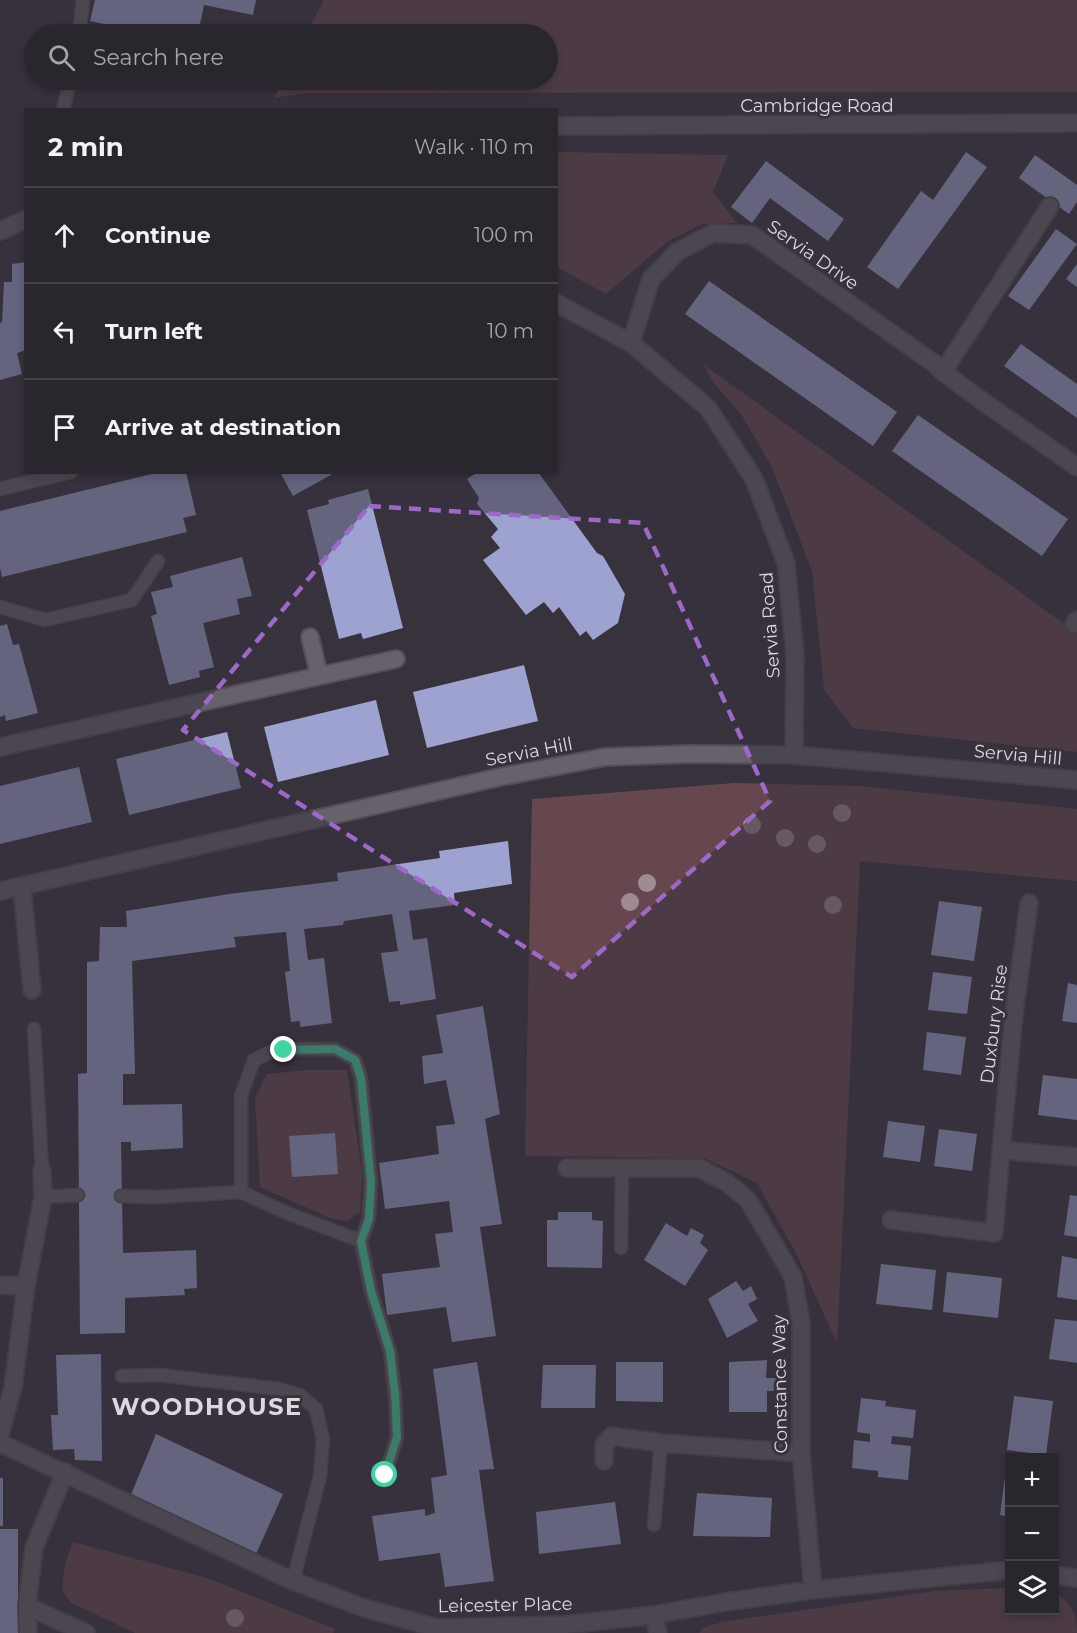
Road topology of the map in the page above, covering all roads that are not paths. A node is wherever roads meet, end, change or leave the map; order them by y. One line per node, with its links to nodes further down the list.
1 (83, 0): 2 (lane)
2 (80, 24)
3 (68, 90): 4 (lane)
4 (63, 108)
5 (1077, 123): 6 (street, Cambridge Road)
6 (558, 126)
7 (1050, 206): 12 (street)
8 (24, 220): 9 (street)
9 (0, 231)
10 (558, 304): 11 (street, Servia Road)
11 (632, 343): 12 (street, Servia Drive); 22 (street, Servia Road)
12 (943, 372): 13 (street, Servia Drive)
13 (1077, 467)
14 (63, 474): 15 (lane)
15 (0, 489)
16 (158, 561): 17 (lane)
17 (0, 607)
18 (310, 637): 20 (street)
19 (396, 659): 20 (street)
20 (320, 675): 21 (street)
21 (0, 747)
22 (794, 755): 23 (street, Servia Hill); 24 (street, Servia Hill)
23 (1077, 780)
24 (22, 886): 25 (street, Servia Hill); 27 (street)
25 (0, 891)
26 (1029, 903): 29 (street, Duxbury Rise)
27 (32, 990)
28 (34, 1029): 33 (lane)
29 (1000, 1150): 30 (street); 38 (street, Duxbury Rise)
30 (1077, 1157)
31 (567, 1168): 32 (street, Constance Way)
32 (622, 1168): 40 (lane); 47 (street, Constance Way)
33 (42, 1170): 37 (street)
34 (241, 1192): 36 (lane); 39 (lane); 39 (lane)
35 (78, 1196): 37 (lane)
36 (121, 1196)
37 (43, 1197): 42 (street)
38 (891, 1220)
39 (361, 1241): 50 (lane)
40 (621, 1248)
41 (0, 1285): 42 (street)
42 (26, 1286): 44 (street)
43 (122, 1376): 55 (lane)
44 (0, 1434)
45 (0, 1443): 49 (street, Leicester Place)
46 (661, 1443): 47 (street); 48 (street); 51 (lane)
47 (801, 1454): 56 (street, Constance Way)
48 (604, 1461)
49 (65, 1472): 55 (street, Leicester Place); 57 (street)
50 (385, 1475)
51 (654, 1525)
52 (1005, 1571): 56 (street, Leicester Place)
53 (1059, 1576): 54 (street)
54 (1077, 1578)
55 (293, 1581): 58 (street, Leicester Place)
56 (813, 1590): 58 (street, Leicester Place)
57 (27, 1606): 59 (street); 60 (street)
58 (654, 1615): 61 (street)
59 (27, 1633)
60 (86, 1633)
61 (658, 1633)

